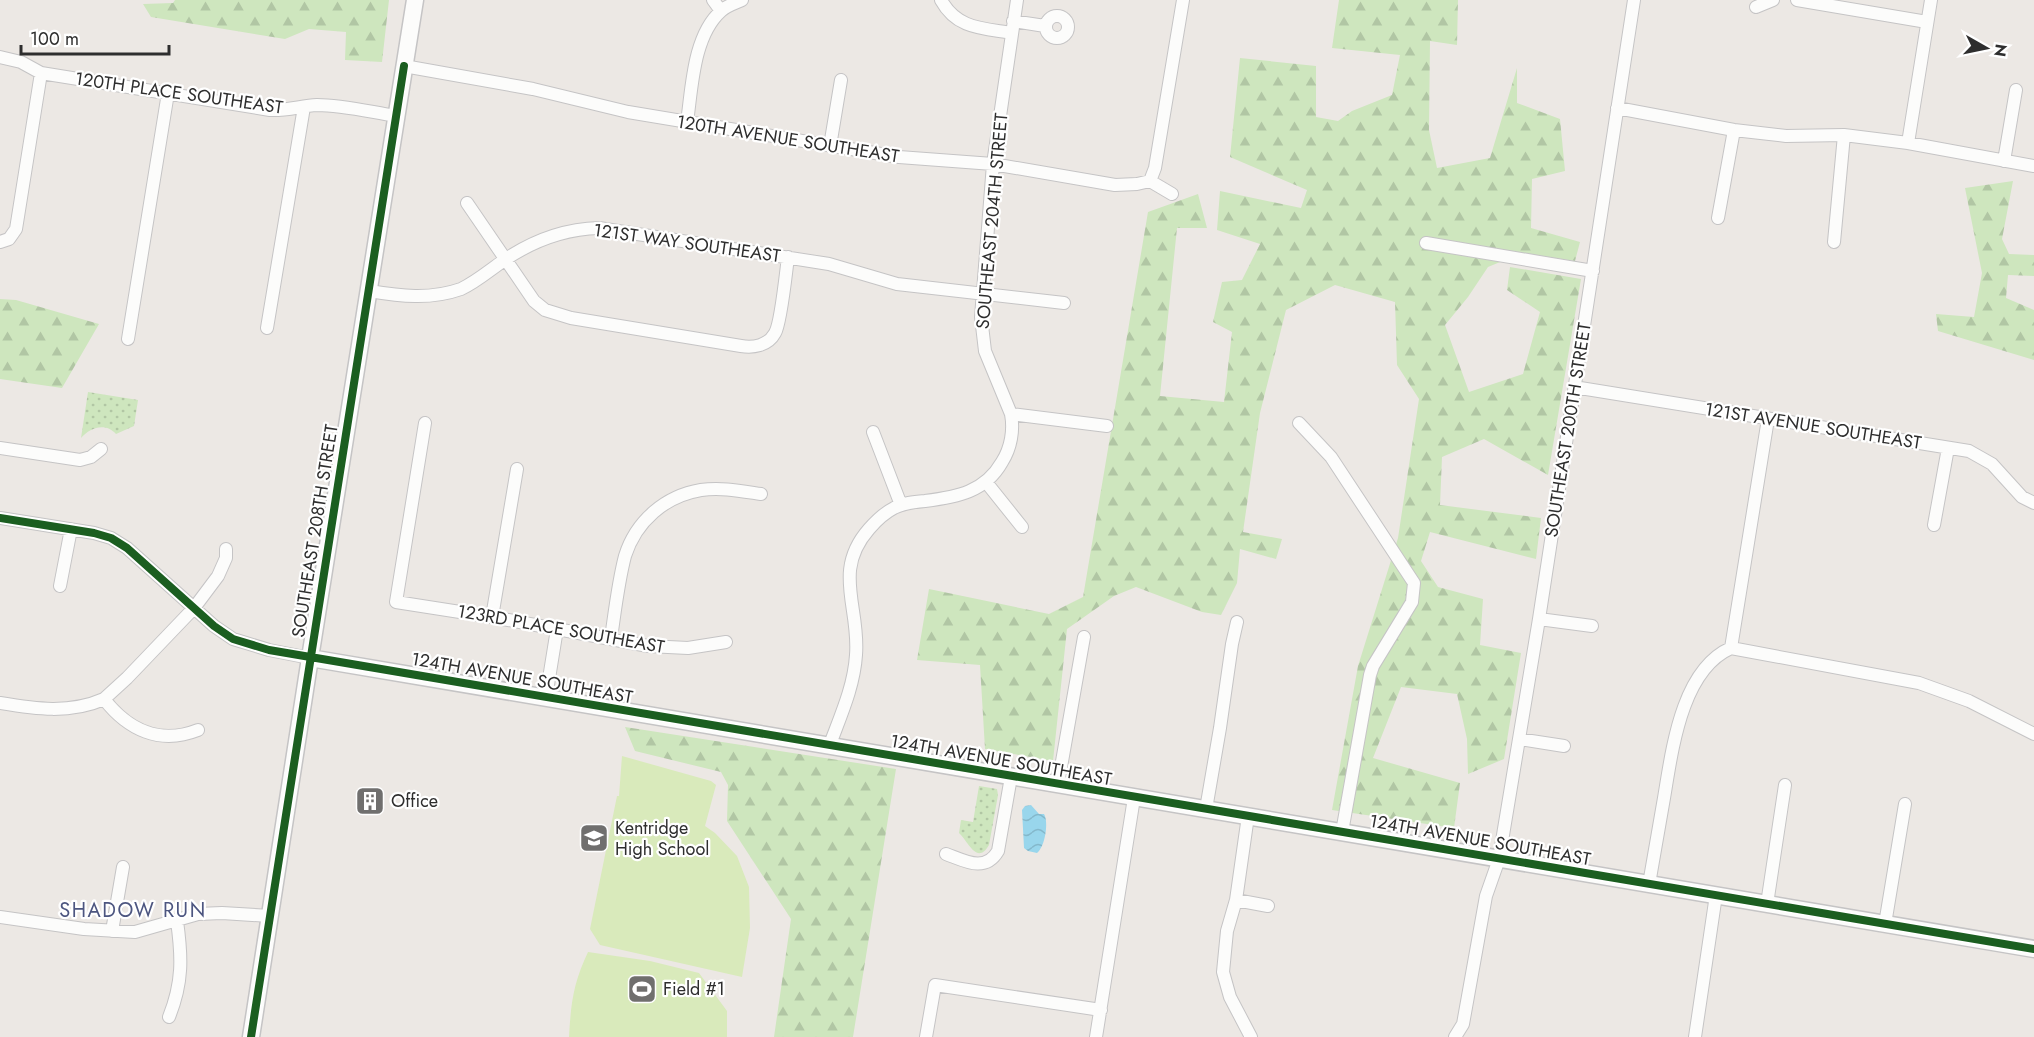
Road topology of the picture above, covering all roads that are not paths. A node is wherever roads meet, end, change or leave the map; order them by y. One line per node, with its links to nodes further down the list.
1 (415, 0): 17 (street, SOUTHEAST 208TH STREET)
2 (713, 0): 12 (street)
3 (742, 0): 12 (street)
4 (941, 0): 15 (street)
5 (1017, 0): 15 (street, SOUTHEAST 204TH STREET)
6 (1183, 0): 33 (street)
7 (1634, 0): 23 (street, SOUTHEAST 200TH STREET)
8 (1773, 0): 11 (street)
9 (1797, 0): 13 (street)
10 (1930, 0): 13 (street)
11 (1756, 7)
12 (721, 10): 25 (street)
13 (1926, 22): 28 (street)
14 (1046, 26): 15 (street)
15 (1012, 27): 31 (street, SOUTHEAST 204TH STREET)
16 (0, 57): 18 (street, 120TH PLACE SOUTHEAST)
17 (404, 66): 24 (street, SOUTHEAST 208TH STREET); 25 (street, 120TH AVENUE SOUTHEAST)
18 (41, 72): 21 (street, 120TH PLACE SOUTHEAST); 37 (street)
19 (841, 80): 29 (street)
20 (2016, 90): 30 (street)
21 (168, 93): 22 (street, 120TH PLACE SOUTHEAST); 47 (street)
22 (303, 107): 24 (street, 120TH PLACE SOUTHEAST); 46 (street)
23 (1617, 108): 26 (street); 42 (street, SOUTHEAST 200TH STREET)
24 (396, 116): 43 (street, SOUTHEAST 208TH STREET)
25 (687, 123): 29 (street, 120TH AVENUE SOUTHEAST)
26 (1734, 130): 27 (street); 36 (street)
27 (1844, 135): 28 (street); 38 (street)
28 (1908, 143): 30 (street)
29 (830, 146): 31 (street, 120TH AVENUE SOUTHEAST)
30 (2004, 161): 32 (street)
31 (993, 164): 33 (street, 120TH AVENUE SOUTHEAST); 44 (street, SOUTHEAST 204TH STREET)
32 (2034, 166)
33 (1150, 180): 34 (street)
34 (1172, 194)
35 (467, 203): 41 (street)
36 (1719, 218)
37 (3, 241)
38 (1834, 242)
39 (1426, 243): 42 (street)
40 (788, 257): 41 (street, 121ST WAY SOUTHEAST); 41 (street); 44 (street, 121ST WAY SOUTHEAST)
41 (506, 259): 43 (street, 121ST WAY SOUTHEAST)
42 (1593, 271): 48 (street, SOUTHEAST 200TH STREET)
43 (369, 291): 79 (street, SOUTHEAST 208TH STREET)
44 (982, 294): 45 (street, 121ST WAY SOUTHEAST); 49 (street, SOUTHEAST 204TH STREET)
45 (1064, 303)
46 (267, 327)
47 (128, 339)
48 (1574, 387): 50 (street, 121ST AVENUE SOUTHEAST); 71 (street, SOUTHEAST 200TH STREET)
49 (1011, 414): 53 (street); 59 (street, SOUTHEAST 204TH STREET)
50 (1768, 419): 57 (street, 121ST AVENUE SOUTHEAST); 78 (street)
51 (425, 423): 70 (street, 123RD PLACE SOUTHEAST)
52 (1299, 423): 95 (street)
53 (1107, 426)
54 (873, 432): 62 (street)
55 (0, 448): 56 (street)
56 (101, 448)
57 (1948, 448): 61 (street, 121ST AVENUE SOUTHEAST); 64 (street)
58 (517, 470): 70 (street)
59 (986, 482): 62 (street, SOUTHEAST 204TH STREET); 65 (street)
60 (761, 494): 76 (street)
61 (2034, 503)
62 (901, 505): 87 (street, SOUTHEAST 204TH STREET)
63 (0, 518): 66 (street, 124TH AVENUE SOUTHEAST)
64 (1934, 525)
65 (1022, 526)
66 (70, 529): 68 (street); 69 (street, 124TH AVENUE SOUTHEAST)
67 (226, 549): 69 (street)
68 (60, 586)
69 (194, 608): 79 (street, 124TH AVENUE SOUTHEAST); 81 (street)
70 (492, 617): 74 (street, 123RD PLACE SOUTHEAST)
71 (1539, 619): 73 (street); 85 (street, SOUTHEAST 200TH STREET)
72 (1238, 622): 93 (street)
73 (1592, 626)
74 (557, 629): 76 (street, 123RD PLACE SOUTHEAST); 80 (street)
75 (1084, 637): 89 (street)
76 (611, 638): 77 (street, 123RD PLACE SOUTHEAST)
77 (726, 642)
78 (1731, 648): 84 (street); 99 (street)
79 (309, 658): 80 (street, 124TH AVENUE SOUTHEAST); 104 (street, SOUTHEAST 208TH STREET)
80 (546, 697): 87 (street, 124TH AVENUE SOUTHEAST)
81 (104, 699): 82 (street); 83 (street)
82 (0, 703)
83 (198, 730)
84 (2034, 734)
85 (1519, 739): 86 (street); 97 (street, SOUTHEAST 200TH STREET)
86 (1564, 746)
87 (828, 747): 88 (street, 124TH AVENUE SOUTHEAST)
88 (1011, 777): 89 (street, 124TH AVENUE SOUTHEAST); 96 (street)
89 (1058, 784): 91 (street, 124TH AVENUE SOUTHEAST)
90 (1785, 785): 102 (street)
91 (1134, 798): 93 (street, 124TH AVENUE SOUTHEAST); 110 (street)
92 (1905, 804): 107 (street)
93 (1206, 810): 94 (street, 124TH AVENUE SOUTHEAST)
94 (1248, 816): 95 (street, 124TH AVENUE SOUTHEAST); 101 (street)
95 (1342, 832): 97 (street, 124TH AVENUE SOUTHEAST)
96 (946, 854)
97 (1500, 859): 99 (street, 124TH AVENUE SOUTHEAST); 116 (street, SOUTHEAST 200TH STREET)
98 (123, 867): 108 (street)
99 (1649, 884): 100 (street, 124TH AVENUE SOUTHEAST)
100 (1716, 896): 102 (street, 124TH AVENUE SOUTHEAST); 117 (street)
101 (1236, 900): 103 (street); 115 (street)
102 (1767, 904): 107 (street, 124TH AVENUE SOUTHEAST)
103 (1268, 906)
104 (270, 916): 106 (street); 112 (street, SOUTHEAST 208TH STREET)
105 (0, 917): 108 (street)
106 (177, 921): 108 (street); 111 (street)
107 (1885, 924): 109 (street, 124TH AVENUE SOUTHEAST)
108 (112, 931)
109 (2034, 949)
110 (1101, 1010): 113 (street); 114 (street)
111 (169, 1017)
112 (251, 1037)
113 (926, 1037)
114 (1096, 1037)
115 (1251, 1037)
116 (1455, 1037)
117 (1695, 1037)

